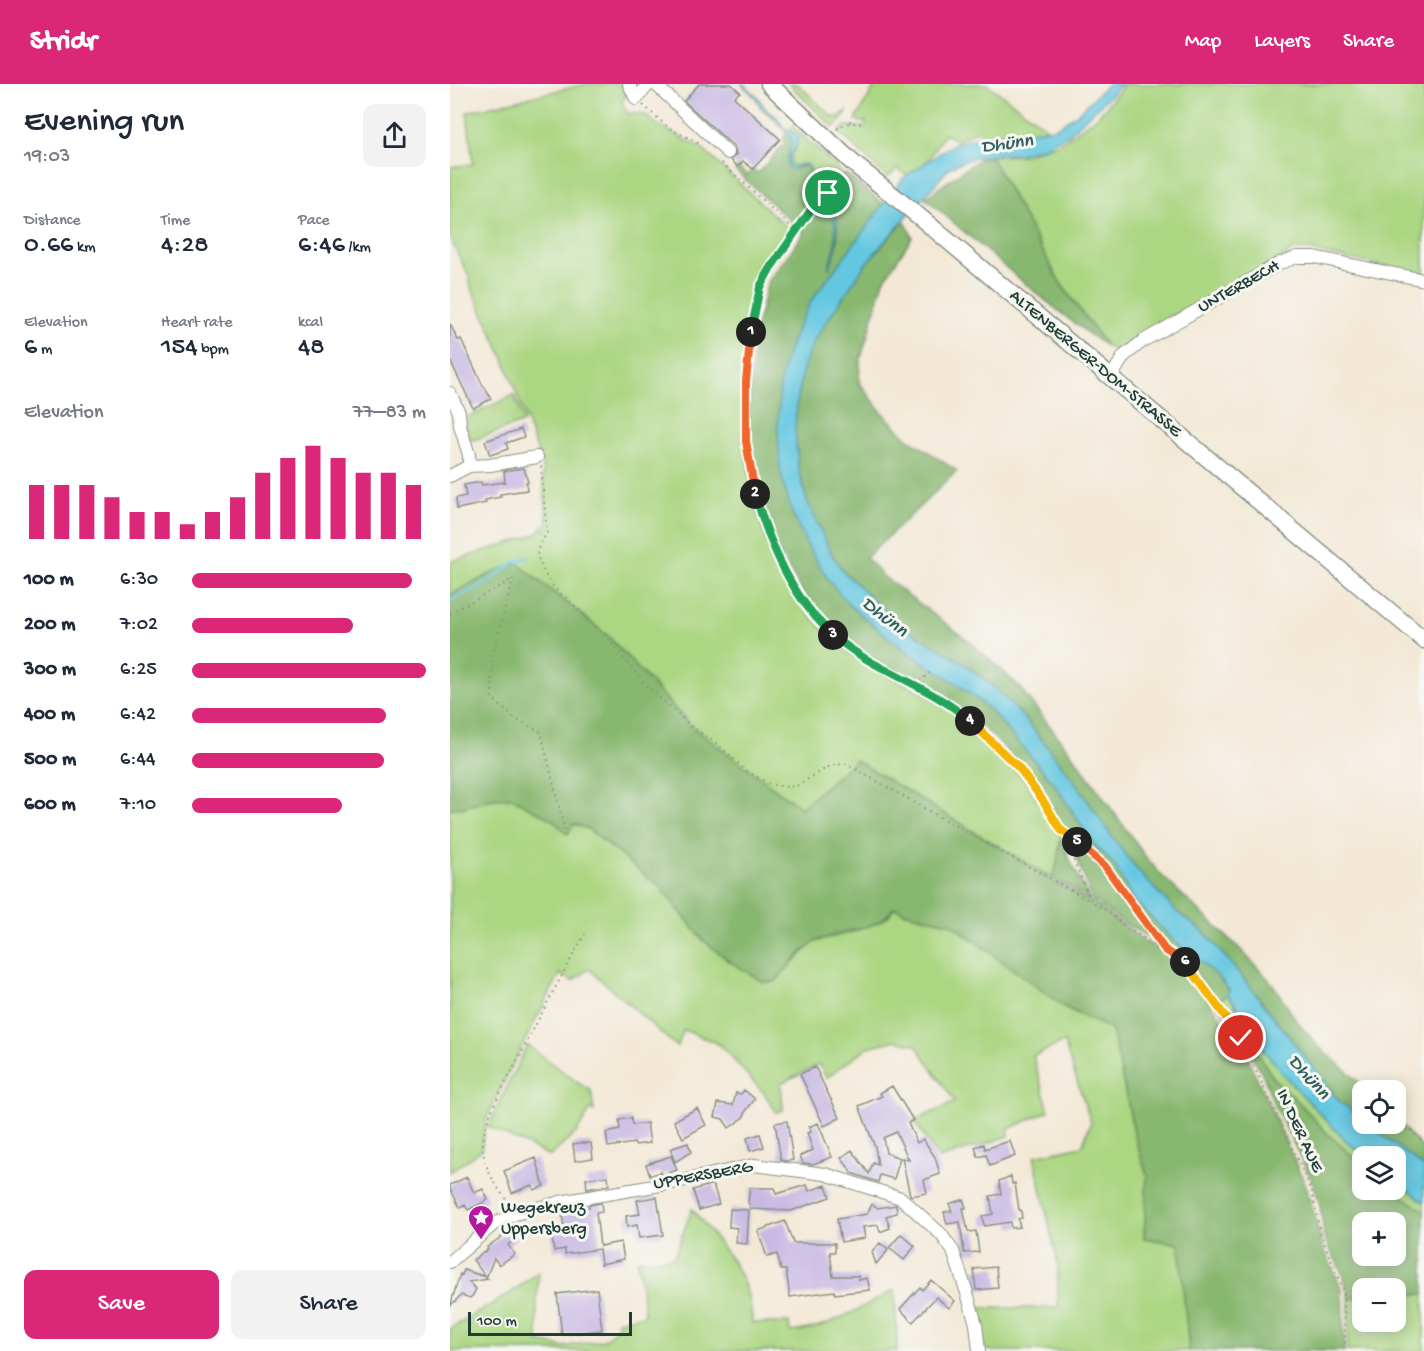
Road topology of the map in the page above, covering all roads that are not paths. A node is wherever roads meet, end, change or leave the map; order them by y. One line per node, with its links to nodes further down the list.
1 (629, 84): 2 (street)
2 (649, 84)
3 (655, 84): 5 (street)
4 (769, 84): 7 (main road, ALTENBERGER-DOM-STRASSE)
5 (724, 157)
6 (1424, 280): 7 (street, UNTERBECH)
7 (1111, 377): 12 (main road, ALTENBERGER-DOM-STRASSE)
8 (450, 393): 10 (street)
9 (537, 457): 10 (street)
10 (469, 466): 11 (street)
11 (450, 476)
12 (1424, 640)
13 (450, 1262): 14 (street, UPPERSBERG)
14 (980, 1351)

